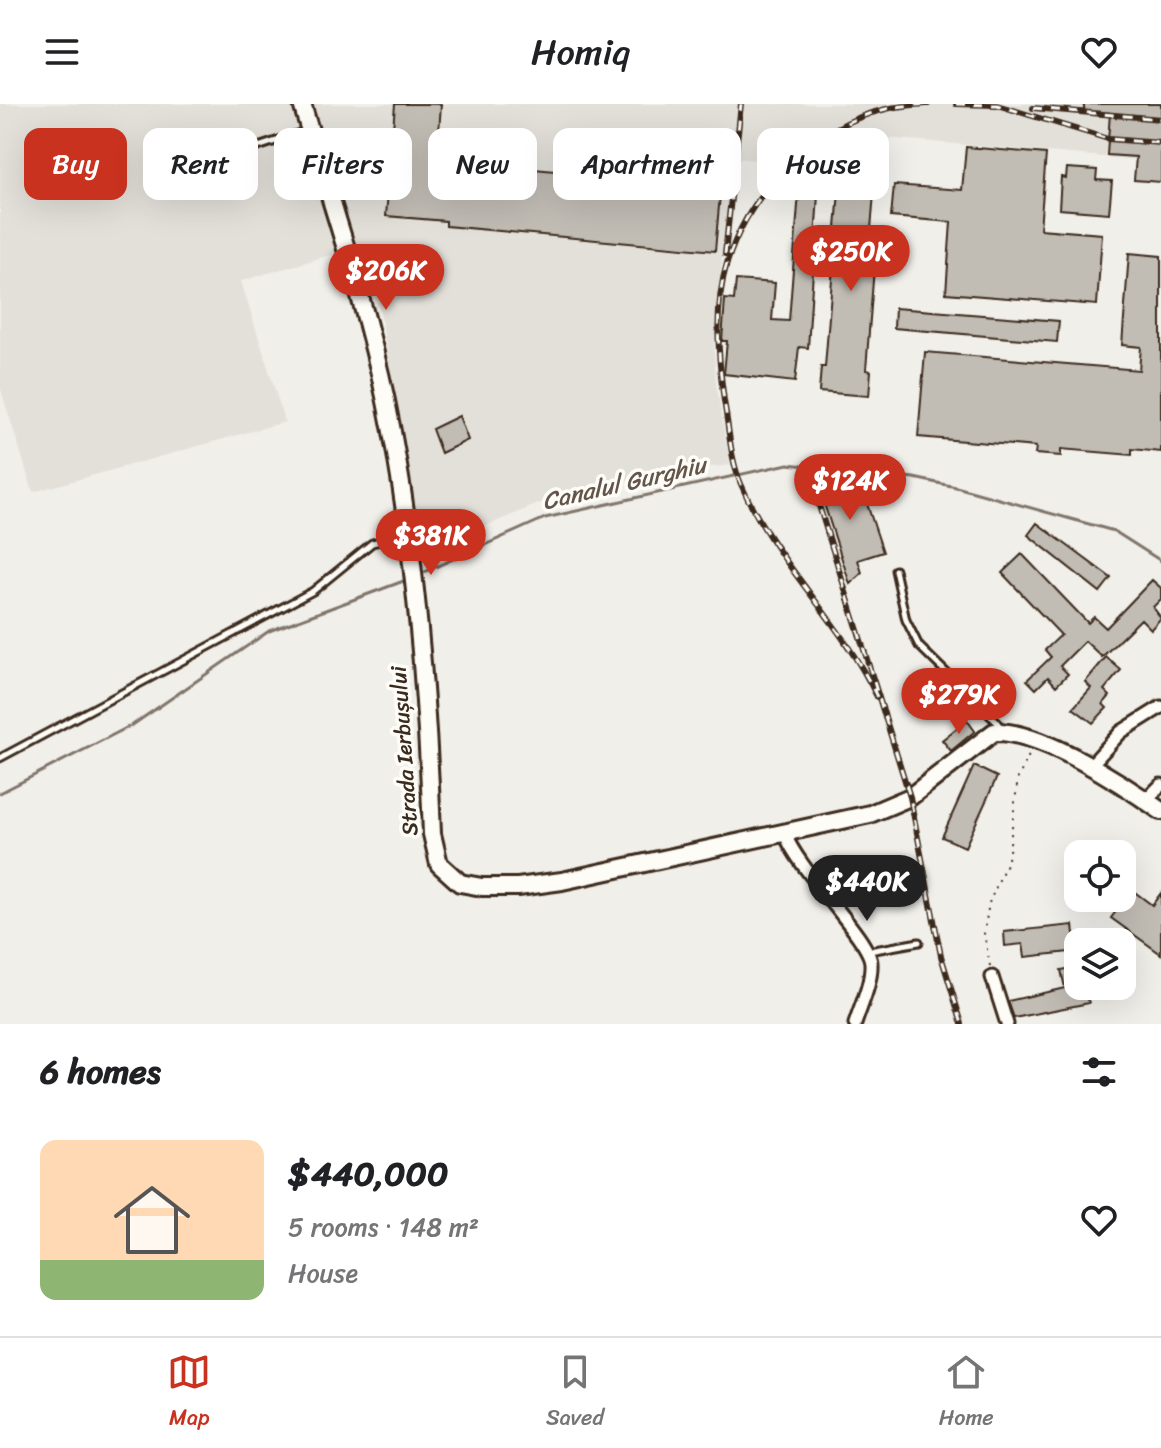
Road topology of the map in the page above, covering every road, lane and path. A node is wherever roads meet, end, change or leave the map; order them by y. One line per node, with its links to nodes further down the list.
1 (302, 104): 2 (main road, Strada Ierbușului)
2 (309, 128)
3 (331, 200): 4 (main road, Strada Ierbușului)
4 (406, 535): 9 (lane); 14 (main road, Strada Ierbușului)
5 (895, 570): 7 (lane)
6 (1161, 707): 10 (street)
7 (1006, 731): 8 (main road); 14 (main road, Strada Ierbușului)
8 (1036, 741): 10 (main road); 17 (path)
9 (0, 758)
10 (1090, 766): 12 (main road)
11 (1161, 785): 12 (street)
12 (1146, 800): 13 (main road)
13 (1161, 811)
14 (785, 834): 16 (street)
15 (919, 942): 16 (lane)
16 (869, 951): 18 (street)
17 (992, 977): 19 (street)
18 (855, 1024)
19 (1007, 1024)

